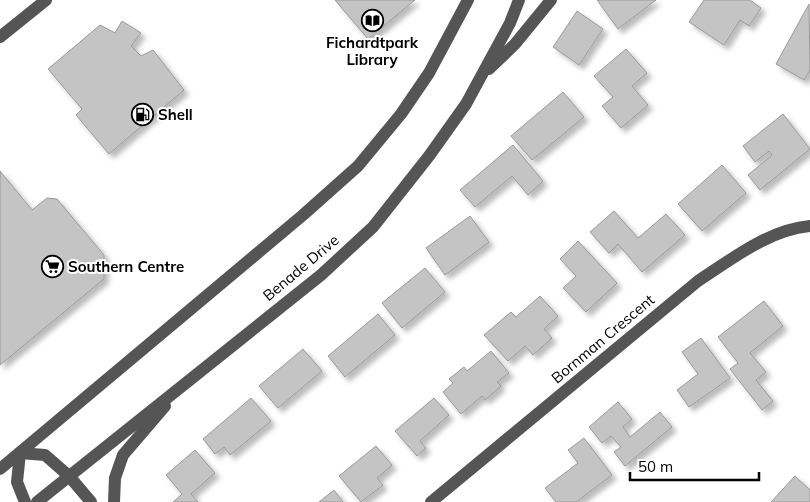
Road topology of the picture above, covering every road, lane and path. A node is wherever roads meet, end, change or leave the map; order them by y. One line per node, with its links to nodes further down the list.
1 (46, 0): 5 (street)
2 (468, 0): 9 (street)
3 (519, 0): 6 (street, Benade Drive)
4 (551, 0): 6 (street)
5 (0, 37)
6 (481, 77): 8 (street, Benade Drive)
7 (810, 226): 16 (street, Bornman Crescent)
8 (184, 383): 11 (street, Benade Drive); 15 (street)
9 (20, 453): 10 (street); 11 (street); 12 (street)
10 (0, 469)
11 (69, 476): 13 (street, Benade Drive); 14 (street)
12 (25, 502)
13 (37, 502)
14 (91, 502)
15 (114, 502)
16 (431, 502)

